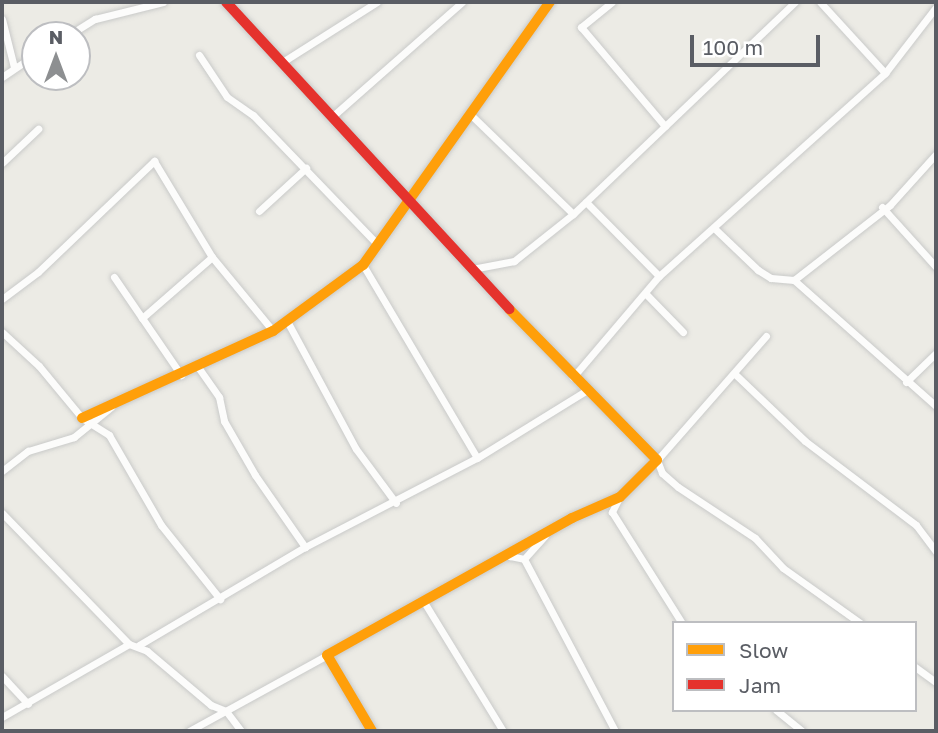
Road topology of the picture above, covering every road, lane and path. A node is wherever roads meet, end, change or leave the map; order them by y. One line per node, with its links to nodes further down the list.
1 (163, 2): 12 (street)
2 (226, 2): 14 (street)
3 (377, 2): 9 (street)
4 (462, 2): 19 (street)
5 (550, 2): 20 (street)
6 (612, 2): 21 (street)
7 (795, 2): 21 (street)
8 (820, 2): 17 (street)
9 (365, 5): 14 (street)
10 (936, 7): 17 (street)
11 (2, 19): 16 (street)
12 (91, 21)
13 (199, 55): 25 (street)
14 (284, 61): 19 (street)
15 (21, 63): 16 (street)
16 (14, 67): 18 (street)
17 (885, 73): 31 (street)
18 (2, 77)
19 (334, 115): 26 (street)
20 (471, 115): 26 (street); 30 (street)
21 (665, 126): 27 (street)
22 (38, 129): 24 (street)
23 (936, 154): 28 (street)
24 (2, 163)
25 (306, 168): 29 (street); 32 (street)
26 (410, 198): 32 (street); 36 (street)
27 (586, 202): 30 (street); 37 (street)
28 (882, 207): 35 (street); 39 (street)
29 (259, 211)
30 (573, 214): 36 (street)
31 (714, 228): 37 (street); 39 (street)
32 (377, 244): 34 (street)
33 (212, 257): 41 (street); 42 (street); 44 (street)
34 (363, 265): 43 (street); 59 (street)
35 (936, 267)
36 (472, 269): 52 (street)
37 (659, 276): 40 (street)
38 (114, 277): 42 (street)
39 (794, 280): 53 (street)
40 (646, 294): 46 (street); 52 (street)
41 (2, 299)
42 (142, 318): 50 (street)
43 (287, 321): 44 (street); 63 (street)
44 (273, 331): 49 (street)
45 (2, 332): 57 (street)
46 (683, 332)
47 (766, 336): 51 (street)
48 (936, 353): 53 (street)
49 (198, 367): 50 (street); 66 (street)
50 (182, 375): 56 (street)
51 (736, 375): 60 (street); 68 (street)
52 (573, 377): 54 (street)
53 (906, 382): 55 (street)
54 (587, 390): 59 (street); 60 (street)
55 (936, 406)
56 (111, 408): 57 (street); 58 (street)
57 (82, 418): 58 (street)
58 (93, 426): 61 (street); 70 (street)
59 (477, 458): 63 (street)
60 (657, 460): 62 (street); 73 (street)
61 (2, 471)
62 (620, 497): 65 (street); 72 (street)
63 (396, 503): 66 (street)
64 (2, 513): 74 (street)
65 (548, 533): 67 (street); 69 (street)
66 (305, 547): 70 (street)
67 (513, 551): 69 (street); 71 (street)
68 (936, 552)
69 (524, 559): 88 (street)
70 (220, 599): 75 (street)
71 (424, 602): 76 (street); 87 (street)
72 (681, 621)
73 (857, 621)
74 (129, 644): 75 (street); 80 (street)
75 (138, 646): 81 (street)
76 (327, 655): 81 (street); 86 (street)
77 (917, 668): 79 (street)
78 (2, 676): 80 (street)
79 (936, 682)
80 (28, 704): 83 (street)
81 (226, 711): 84 (street); 85 (street)
82 (778, 712): 89 (street)
83 (2, 718)
84 (189, 731)
85 (241, 731)
86 (372, 731)
87 (503, 731)
88 (615, 731)
89 (802, 731)

